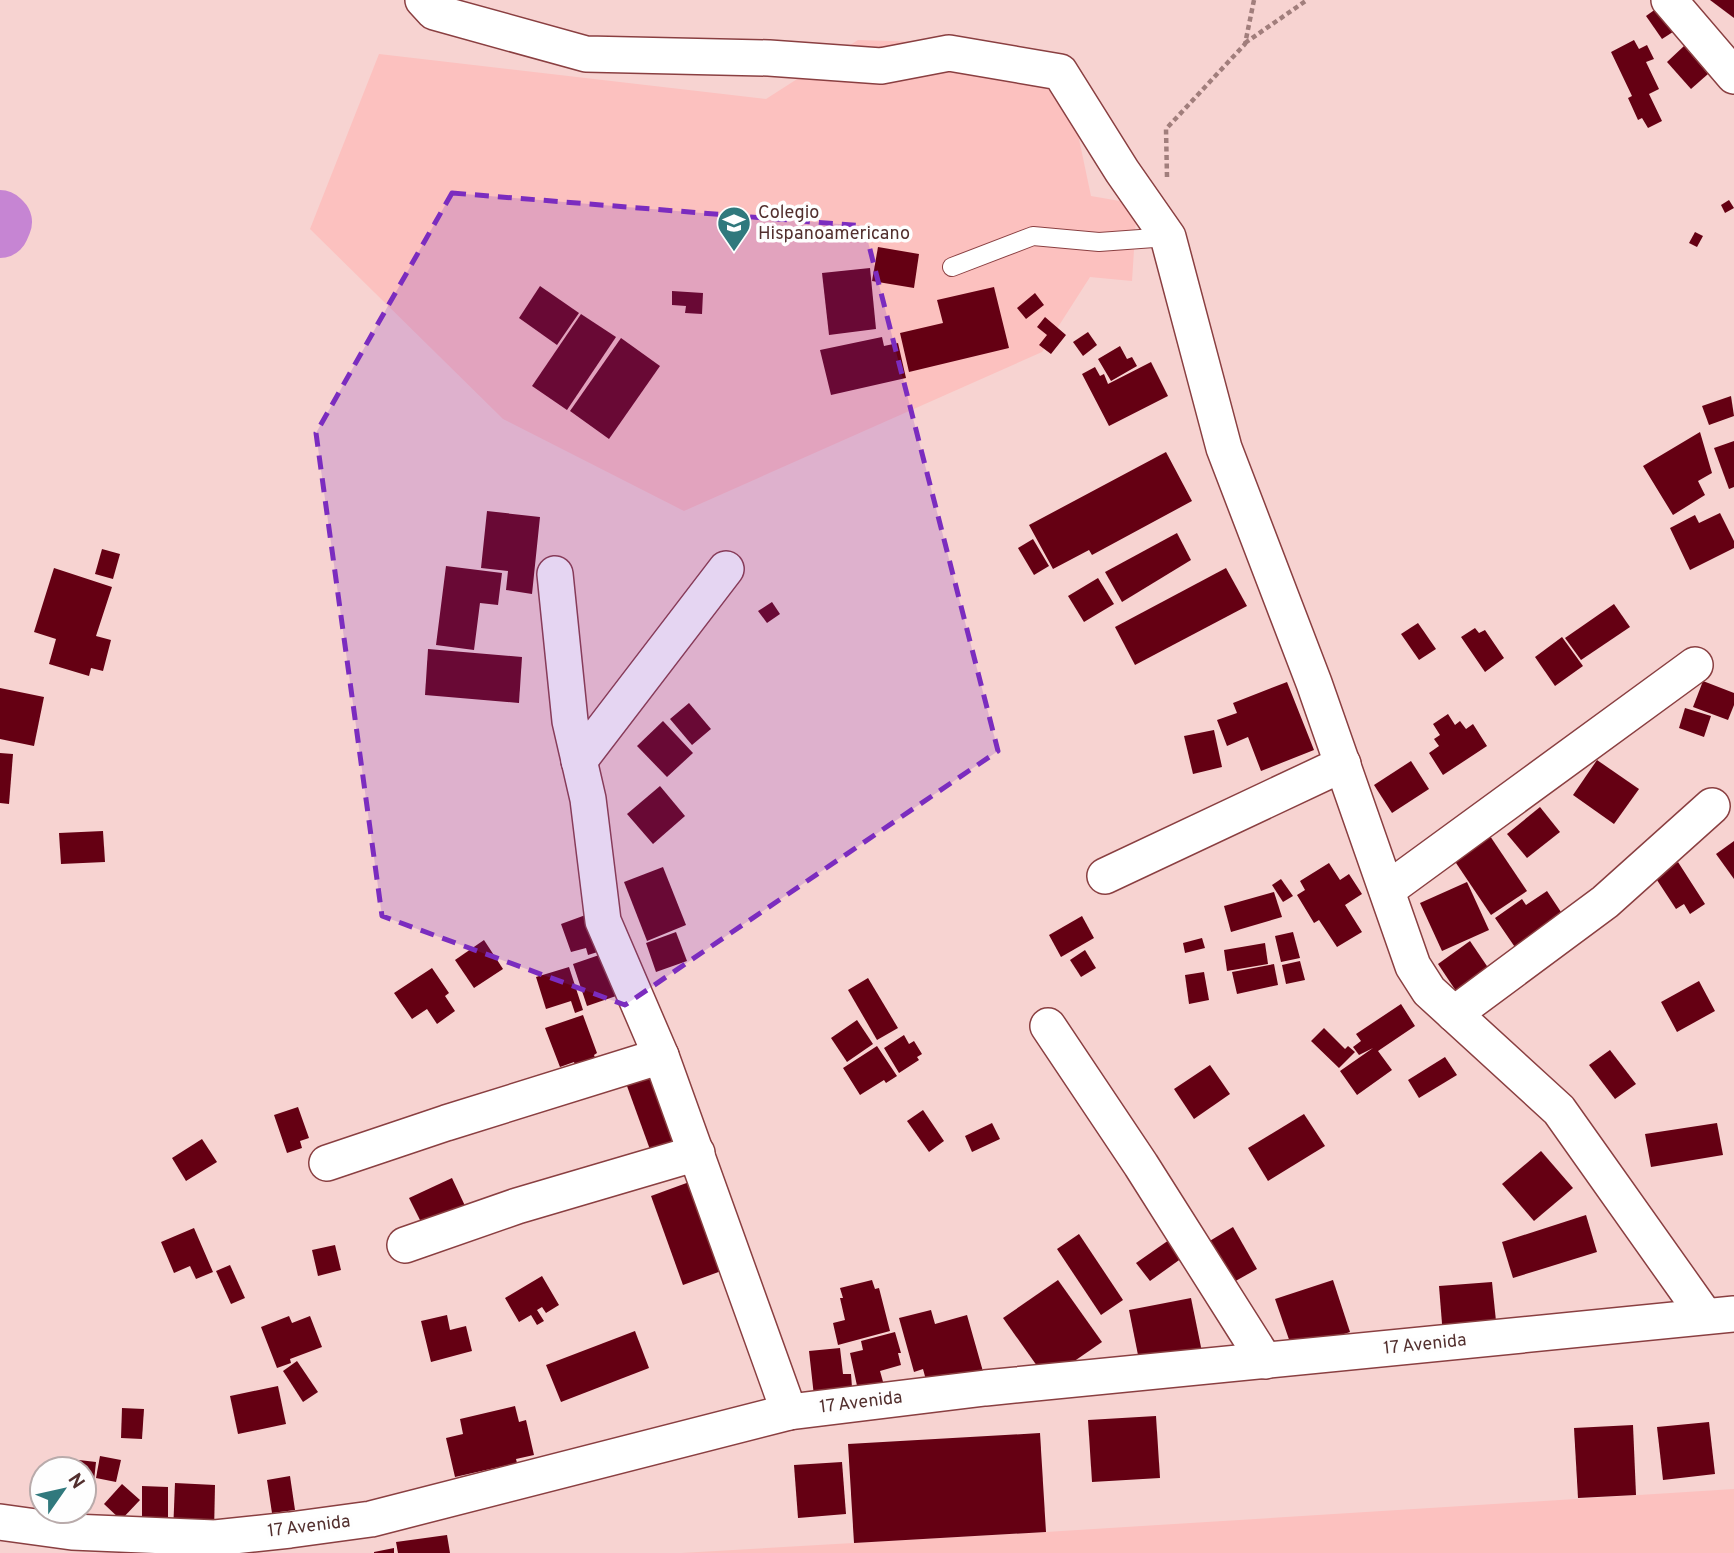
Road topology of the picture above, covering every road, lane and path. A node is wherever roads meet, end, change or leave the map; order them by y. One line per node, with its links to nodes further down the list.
1 (423, 0): 8 (street)
2 (1254, 0): 5 (path)
3 (1307, 0): 5 (path)
4 (1669, 0): 6 (street)
5 (1245, 44): 7 (path)
6 (1734, 76)
7 (1167, 183)
8 (1168, 237): 9 (lane); 14 (street)
9 (952, 267)
10 (726, 569): 13 (street)
11 (555, 574): 13 (street)
12 (1695, 665): 17 (street)
13 (579, 761): 20 (street)
14 (1343, 764): 16 (street); 17 (street)
15 (1712, 806): 18 (street)
16 (1105, 876)
17 (1387, 890): 18 (street)
18 (1454, 1014): 24 (street)
19 (1048, 1026): 25 (street)
20 (661, 1056): 21 (street); 22 (street)
21 (697, 1153): 23 (street); 26 (street)
22 (327, 1163)
23 (405, 1245)
24 (1719, 1315): 25 (street, 17 Avenida)
25 (1265, 1361): 26 (street, 17 Avenida)
26 (789, 1412): 27 (street, 17 Avenida)
27 (0, 1522)

